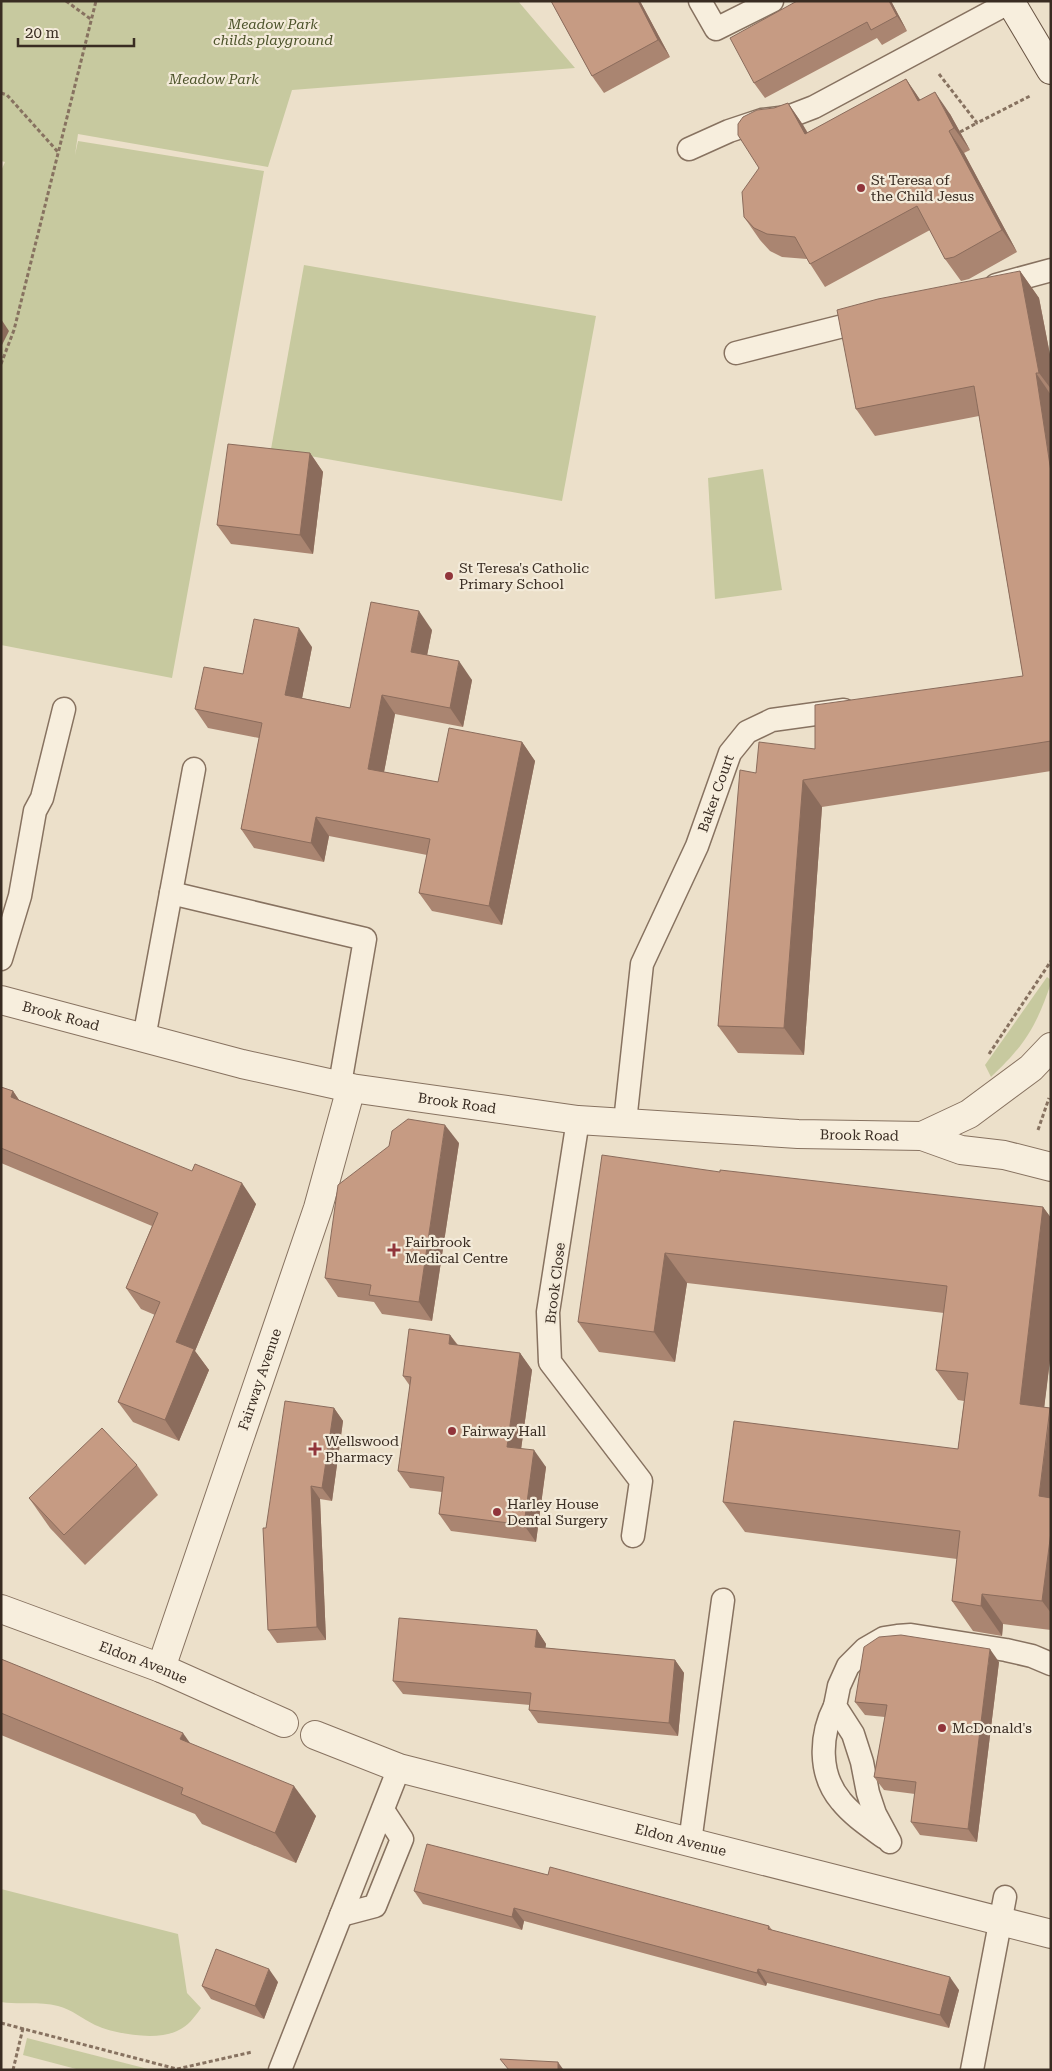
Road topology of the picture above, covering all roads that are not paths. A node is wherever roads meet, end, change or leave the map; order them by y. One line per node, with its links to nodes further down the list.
1 (700, 1): 2 (lane)
2 (772, 1)
3 (1010, 2): 4 (street); 5 (lane)
4 (1051, 70)
5 (689, 149)
6 (1051, 270): 7 (lane)
7 (975, 291)
8 (890, 314): 9 (lane)
9 (736, 353)
10 (865, 707): 20 (lane, Baker Court)
11 (64, 709): 14 (lane)
12 (194, 769): 13 (lane)
13 (171, 893): 16 (lane); 18 (lane)
14 (1, 959)
15 (1, 1000): 16 (street, Brook Road)
16 (144, 1038): 18 (street, Brook Road)
17 (1051, 1047): 21 (street, Brook Road)
18 (346, 1086): 19 (street, Brook Road); 27 (street, Fairway Avenue)
19 (578, 1120): 20 (street, Brook Road); 23 (lane, Brook Close)
20 (625, 1122): 21 (street, Brook Road)
21 (922, 1136): 22 (street, Brook Road)
22 (1051, 1167)
23 (633, 1536)
24 (723, 1600): 32 (lane)
25 (1, 1609): 27 (street, Eldon Avenue)
26 (1051, 1664): 28 (lane)
27 (161, 1668): 29 (street, Eldon Avenue)
28 (835, 1706): 28 (lane)
29 (284, 1724)
30 (315, 1735): 31 (street, Eldon Avenue)
31 (399, 1768): 32 (street, Eldon Avenue); 35 (lane)
32 (690, 1842): 33 (street, Eldon Avenue)
33 (1002, 1909): 34 (street, Eldon Avenue); 36 (lane)
34 (1051, 1934)
35 (280, 2070)
36 (972, 2070)

